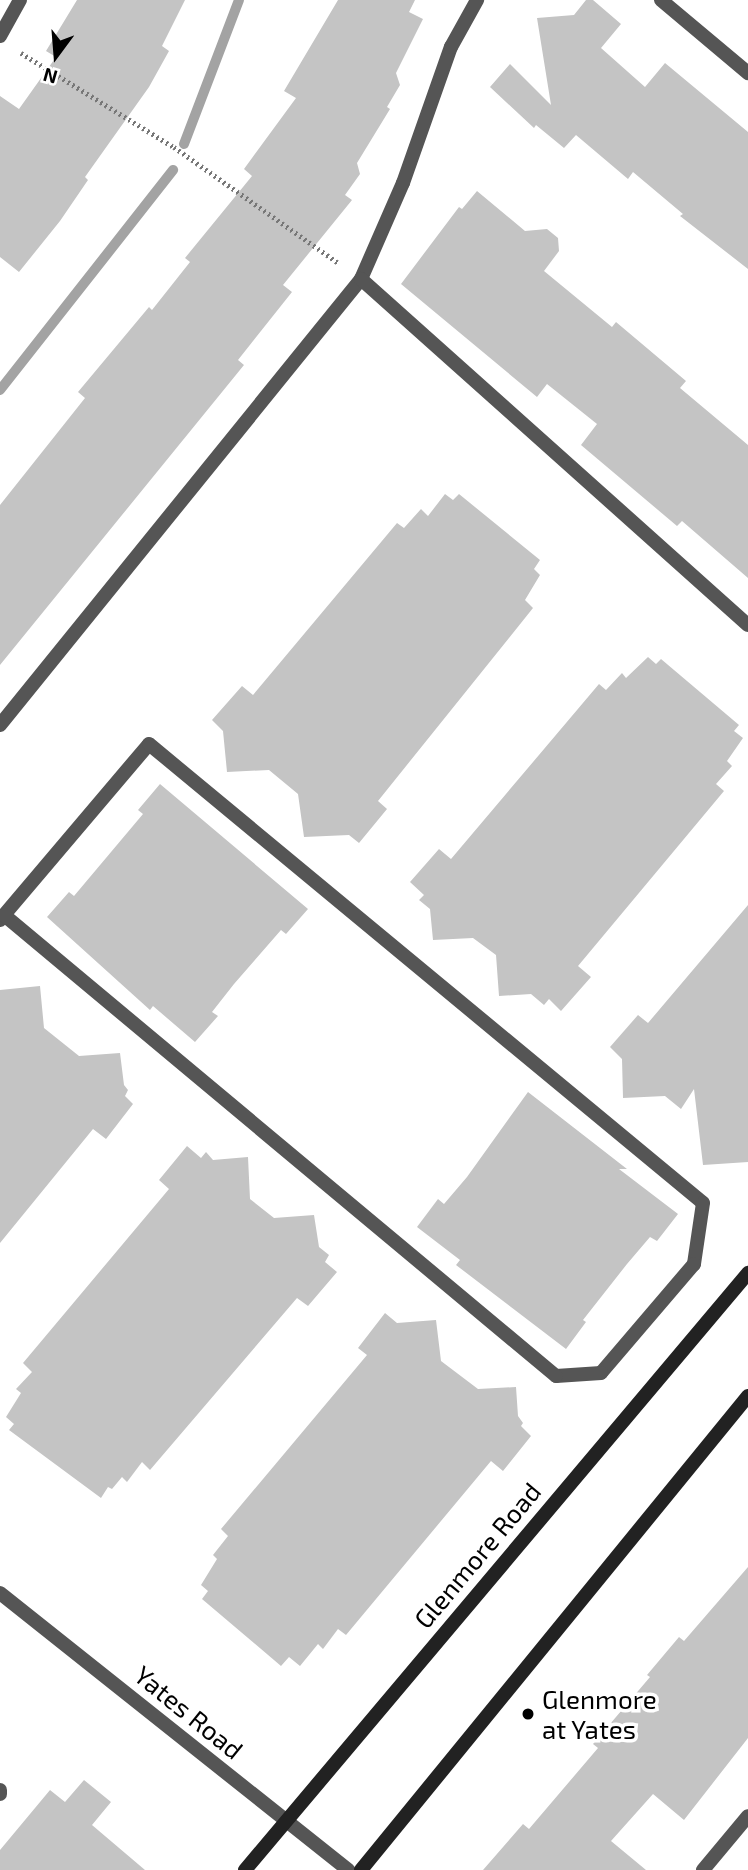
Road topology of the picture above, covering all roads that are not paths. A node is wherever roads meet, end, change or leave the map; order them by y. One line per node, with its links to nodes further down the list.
1 (20, 0): 4 (street)
2 (477, 0): 6 (street)
3 (661, 0): 5 (street)
4 (0, 36)
5 (748, 73)
6 (361, 279): 7 (street); 8 (street)
7 (748, 625)
8 (0, 725)
9 (2, 917): 9 (street)
10 (748, 1273): 14 (main road, Glenmore Road)
11 (748, 1396): 17 (main road)
12 (0, 1593): 14 (street, Yates Road)
13 (748, 1816): 18 (street)
14 (286, 1822): 15 (main road, Glenmore Road); 16 (street, Yates Road)
15 (245, 1870)
16 (348, 1870)
17 (361, 1870)
18 (703, 1870)

